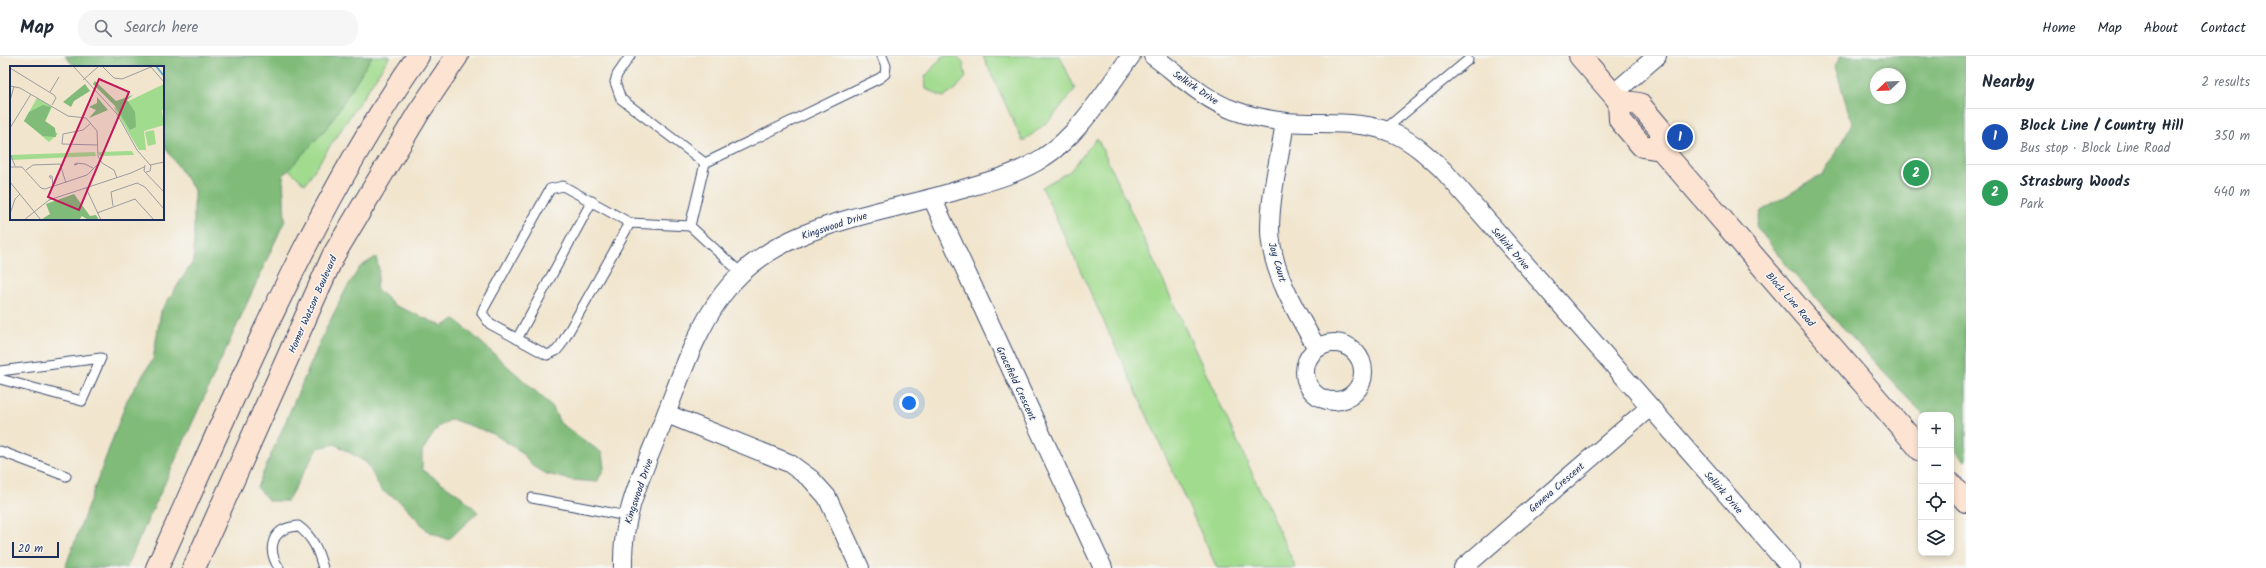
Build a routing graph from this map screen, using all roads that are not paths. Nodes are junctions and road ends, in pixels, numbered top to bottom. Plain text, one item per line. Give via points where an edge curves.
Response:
1 (418, 56) edge
2 (457, 56) edge
3 (630, 56) edge
4 (882, 56) edge
5 (1131, 56) edge
6 (1153, 56) edge
7 (1580, 56) edge
8 (1657, 56) edge
9 (1468, 60) dead end
10 (1616, 98) junction
11 (1285, 122) junction
12 (1384, 130) junction
13 (705, 162) junction
14 (932, 198) junction
15 (592, 202) junction
16 (630, 223) junction
17 (690, 226) junction
18 (742, 274) junction
19 (517, 339) junction
20 (1317, 348) dead end
21 (0, 372) edge
22 (0, 379) edge
23 (1650, 407) junction
24 (667, 414) junction
25 (1919, 448) edge
26 (0, 451) edge
27 (66, 476) dead end
28 (1954, 487) edge
29 (532, 498) dead end
30 (1966, 501) edge
31 (627, 516) junction
32 (157, 568) edge
33 (194, 568) edge
34 (279, 568) edge
35 (323, 568) edge
36 (623, 568) edge
37 (860, 568) edge
38 (1103, 568) edge
39 (1463, 568) edge
40 (1791, 568) edge

1 - 32 main road via 385,103 302,250
2 - 33 main road, Homer Watson Boulevard via 419,112 333,256
3 - 13 lane via 615,82 621,99
4 - 13 lane via 886,66 885,74 880,78
5 - 14 street, Kingswood Drive via 1085,117 1059,146 1046,156 1032,165 1004,176
6 - 11 street, Selkirk Drive via 1202,93 1233,110
7 - 10 main road
8 - 10 street
9 - 12 lane
10 - 25 main road, Block Line Road via 1620,120 1642,146 1661,149
11 - 12 street, Selkirk Drive via 1340,124
11 - 20 street, Jay Court via 1271,207 1270,231 1274,255 1283,281 1298,316
12 - 23 street, Selkirk Drive via 1396,134 1423,151 1443,170
13 - 17 lane
14 - 18 street, Kingswood Drive via 820,228 766,255
14 - 38 street, Gracefield Crescent
15 - 16 lane
15 - 19 lane
15 - 19 lane via 563,186 557,186 546,193 535,213 482,313 490,324
16 - 17 lane
16 - 19 lane via 562,345 547,355
17 - 18 lane
18 - 24 street, Kingswood Drive via 723,293 697,336
21 - 22 lane via 101,358 82,401
23 - 39 street, Geneva Crescent
23 - 40 street, Selkirk Drive
24 - 31 street, Kingswood Drive
24 - 37 street via 789,463 811,479 827,497
26 - 27 lane
28 - 30 main road
29 - 31 lane
31 - 36 street, Kingswood Drive via 622,544
34 - 35 lane via 271,548 276,536 288,527 298,526 308,534 318,550

